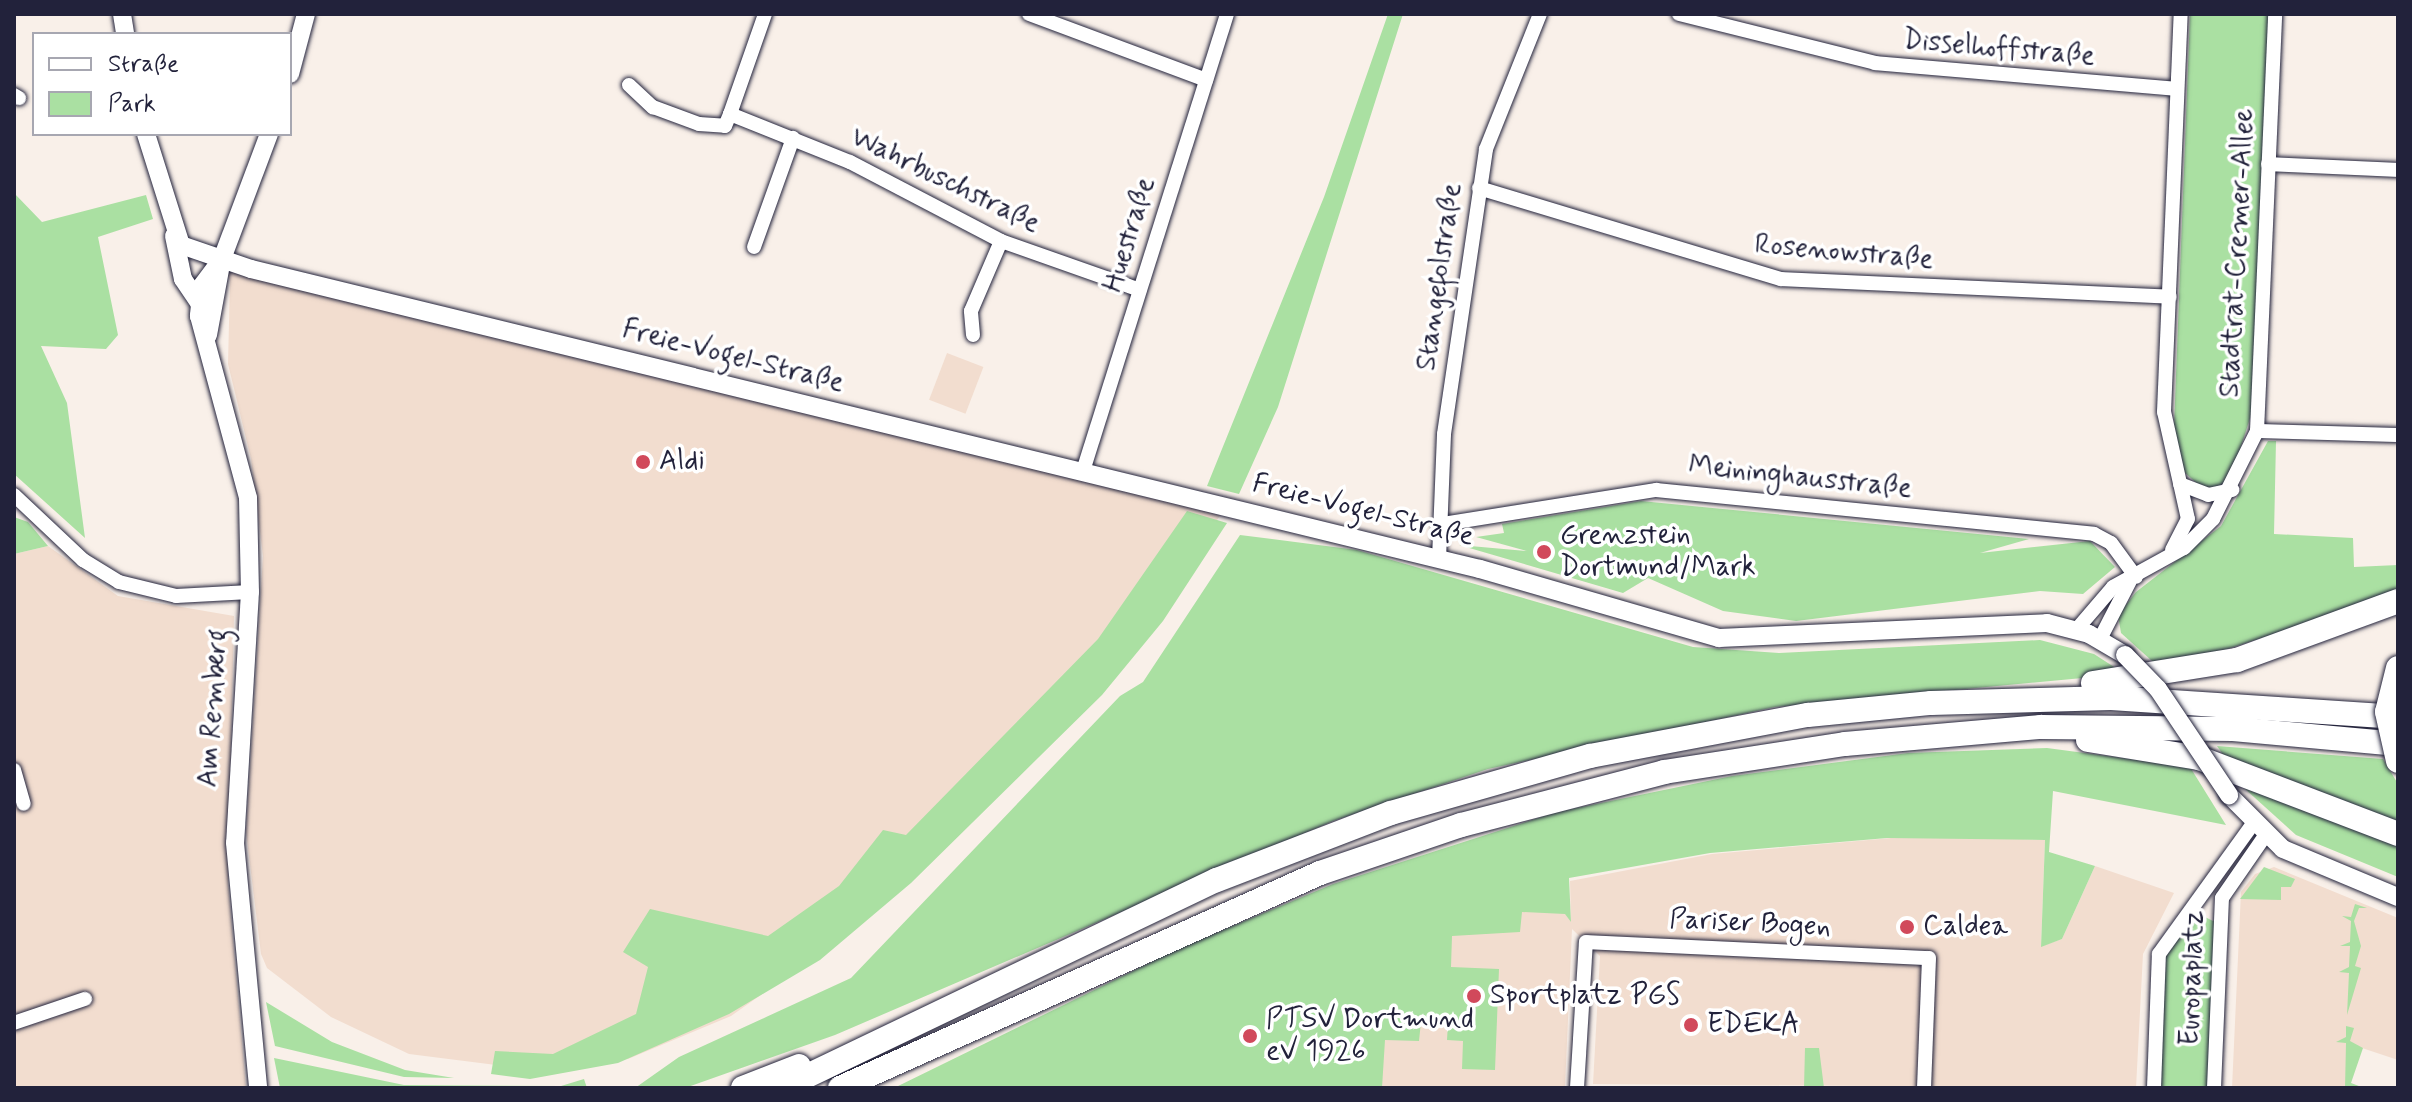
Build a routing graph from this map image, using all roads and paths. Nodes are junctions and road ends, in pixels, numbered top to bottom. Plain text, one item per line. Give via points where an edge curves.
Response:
1 (306, 14) edge
2 (765, 14) edge
3 (1029, 14) edge
4 (1227, 14) edge
5 (1540, 14) edge
6 (1679, 14) edge
7 (2181, 14) edge
8 (2275, 14) edge
9 (292, 66) edge
10 (1206, 80) junction
11 (629, 85) dead end
12 (2177, 89) junction
13 (730, 114) junction
14 (147, 136) edge
15 (268, 136) edge
16 (793, 138) junction
17 (2268, 164) junction
18 (2398, 170) edge
19 (1479, 188) junction
20 (174, 236) junction
21 (1001, 241) junction
22 (754, 247) dead end
23 (222, 259) junction
24 (1140, 290) junction
25 (2170, 297) junction
26 (199, 303) junction
27 (208, 335) junction
28 (973, 335) dead end
29 (2257, 431) junction
30 (2398, 435) edge
31 (1083, 471) junction
32 (2180, 484) junction
33 (2232, 490) junction
34 (14, 495) edge
35 (1443, 524) junction
36 (2167, 556) junction
37 (1439, 559) junction
38 (2133, 579) junction
39 (250, 592) junction
40 (2398, 601) edge
41 (2077, 629) junction
42 (2100, 639) junction
43 (2398, 668) edge
44 (1931, 703) junction
45 (2398, 717) edge
46 (1950, 734) junction
47 (2398, 744) edge
48 (2398, 761) edge
49 (14, 770) edge
50 (24, 804) dead end
51 (2259, 831) junction
52 (2398, 834) edge
53 (2398, 897) edge
54 (85, 999) dead end
55 (14, 1023) edge
56 (957, 1038) junction
57 (881, 1039) junction
58 (258, 1088) edge
59 (743, 1088) edge
60 (782, 1088) edge
61 (840, 1088) edge
62 (869, 1088) edge
63 (1577, 1088) edge
64 (1924, 1088) edge
65 (2154, 1088) edge
66 (2214, 1088) edge

1 - 9 street
2 - 13 street
3 - 10 street
4 - 10 street, Huestraße
5 - 19 street, Stangefolstraße via 1496,110
6 - 12 street, Disselhoffstraße via 1875,63
7 - 12 street, Stadtrat-Cremer-Allee
8 - 17 street, Stadtrat-Cremer-Allee
10 - 24 street, Huestraße
11 - 13 street via 653,107 699,124 725,126
12 - 25 street, Stadtrat-Cremer-Allee
13 - 16 street, Wahrbuschstraße
14 - 20 street
15 - 23 street
16 - 21 street, Wahrbuschstraße
16 - 22 street
17 - 18 street
17 - 29 street, Stadtrat-Cremer-Allee
19 - 25 street, Rosenowstraße via 1781,279
19 - 35 street, Stangefolstraße via 1444,434
20 - 23 street
20 - 26 street, Am Remberg via 183,279
21 - 24 street, Wahrbuschstraße
21 - 28 street via 971,311
23 - 26 street via 209,271
23 - 27 street, Am Remberg
23 - 31 street, Freie-Vogel-Straße
24 - 31 street, Huestraße
25 - 32 street, Stadtrat-Cremer-Allee via 2164,412
26 - 27 street, Am Remberg
27 - 39 street, Am Remberg via 244,465
29 - 30 street
29 - 33 street, Stadtrat-Cremer-Allee
31 - 37 street, Freie-Vogel-Straße
32 - 33 street via 2208,495
32 - 36 street, Stadtrat-Cremer-Allee via 2188,519
33 - 36 street, Stadtrat-Cremer-Allee via 2194,539
34 - 39 street via 95,570 143,591 194,597
35 - 37 street, Stangefolstraße
35 - 38 street, Meininghausstraße via 1656,490 2094,534 2111,543
36 - 38 street, Stadtrat-Cremer-Allee
37 - 41 street, Freie-Vogel-Straße via 1719,638 2031,623
38 - 41 street, Stadtrat-Cremer-Allee via 2113,587
38 - 42 street, Stadtrat-Cremer-Allee
39 - 58 street, Am Remberg via 235,819
40 - 44 highway via 2200,670 1970,689
41 - 42 street, Freie-Vogel-Straße
42 - 51 street, Freie-Vogel-Straße, bridge via 2125,655 2167,701
43 - 48 highway, bridge via 2387,712
44 - 45 highway via 2111,698
44 - 57 highway via 1662,740 1391,813 1217,880
46 - 47 highway via 2132,725
46 - 52 highway via 2155,747
46 - 56 highway via 1664,772 1461,825 1240,906
49 - 50 street
51 - 53 street, Freie-Vogel-Straße
51 - 65 street, Europaplatz via 2159,954
51 - 66 street, Europaplatz via 2222,898
54 - 55 street
56 - 61 highway
56 - 62 highway
57 - 59 highway
57 - 60 highway
63 - 64 street, Pariser Bogen via 1586,942 1929,958

